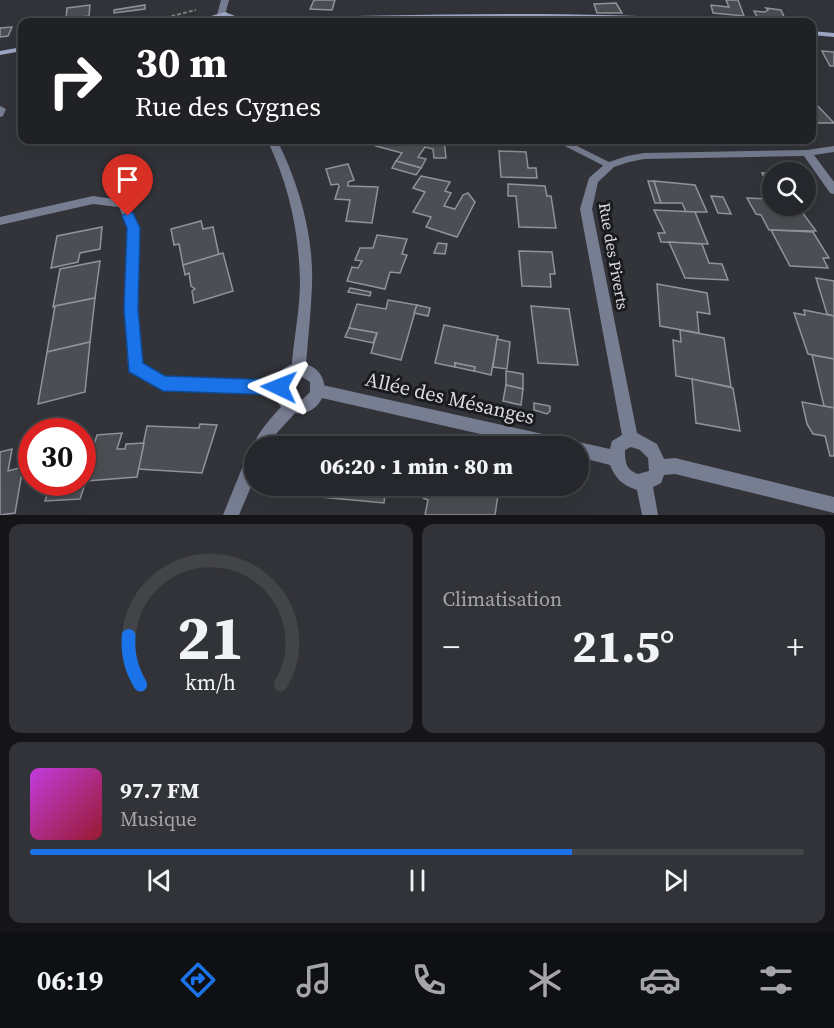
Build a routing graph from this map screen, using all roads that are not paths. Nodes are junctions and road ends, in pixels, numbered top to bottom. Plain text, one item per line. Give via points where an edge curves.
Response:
1 (222, 7) edge
2 (212, 18) edge
3 (235, 18) edge
4 (437, 18) edge
5 (586, 18) edge
6 (816, 33) edge
7 (834, 35) edge
8 (18, 50) edge
9 (0, 53) edge
10 (274, 144) edge
11 (566, 144) edge
12 (834, 149) edge
13 (807, 153) junction
14 (610, 165) junction
15 (834, 190) edge
16 (0, 221) edge
17 (298, 370) junction
18 (279, 387) junction
19 (318, 391) junction
20 (292, 406) junction
21 (267, 436) edge
22 (522, 436) edge
23 (630, 440) junction
24 (589, 452) edge
25 (615, 458) junction
26 (659, 467) junction
27 (644, 483) junction
28 (244, 484) edge
29 (834, 505) edge
30 (231, 515) edge
31 (650, 515) edge

1 - 2 main road
1 - 3 main road
4 - 5 main road
6 - 7 main road
8 - 9 main road
10 - 17 street via 297,207 303,245 306,284
11 - 14 street
12 - 13 street
13 - 14 street via 644,156
13 - 15 street
14 - 23 street, Rue des Piverts via 593,181 586,209
16 - 18 street via 93,200 123,204 134,228 131,309 135,367 163,383
17 - 18 street via 286,376
17 - 19 street via 315,374
18 - 20 street via 282,399
19 - 20 street via 305,404
19 - 22 street, Allée des Mésanges
20 - 21 street
23 - 25 street via 618,446
23 - 26 street via 647,445
24 - 25 street
25 - 27 street via 625,476
26 - 27 street via 656,477
26 - 29 street via 675,466
27 - 31 street
28 - 30 street

